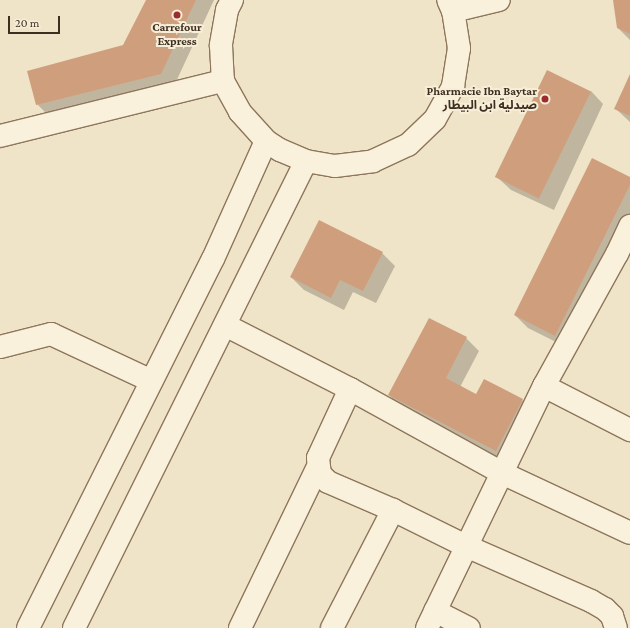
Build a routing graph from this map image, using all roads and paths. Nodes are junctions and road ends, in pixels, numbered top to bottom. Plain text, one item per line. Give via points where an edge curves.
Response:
1 (232, 0) edge
2 (499, 0) edge
3 (451, 6) edge
4 (223, 81) junction
5 (0, 136) edge
6 (266, 141) junction
7 (306, 161) junction
8 (630, 226) edge
9 (624, 257) edge
10 (225, 325) junction
11 (0, 347) edge
12 (152, 381) junction
13 (544, 386) junction
14 (350, 389) junction
15 (630, 430) edge
16 (318, 467) junction
17 (502, 473) junction
18 (393, 510) junction
19 (630, 533) edge
20 (466, 546) junction
21 (431, 619) edge
22 (28, 628) edge
23 (74, 628) edge
24 (240, 628) edge
25 (332, 628) edge
26 (469, 628) edge
27 (616, 628) edge

1 - 4 street via 227,10 221,45
2 - 3 street
3 - 7 street via 459,48 453,86 435,119 408,145 373,161 335,166
4 - 5 street
4 - 6 street via 240,112
6 - 7 street
6 - 12 street via 213,259
7 - 10 street
8 - 9 street
9 - 13 street
10 - 14 street
10 - 23 street
11 - 12 street via 51,334
12 - 22 street
13 - 15 street
13 - 17 street
14 - 16 street via 318,458
14 - 17 street
16 - 18 street via 320,474 328,482
16 - 24 street
17 - 19 street
17 - 20 street
18 - 20 street
18 - 25 street
20 - 21 street
20 - 27 street via 591,601 612,616
21 - 26 street

